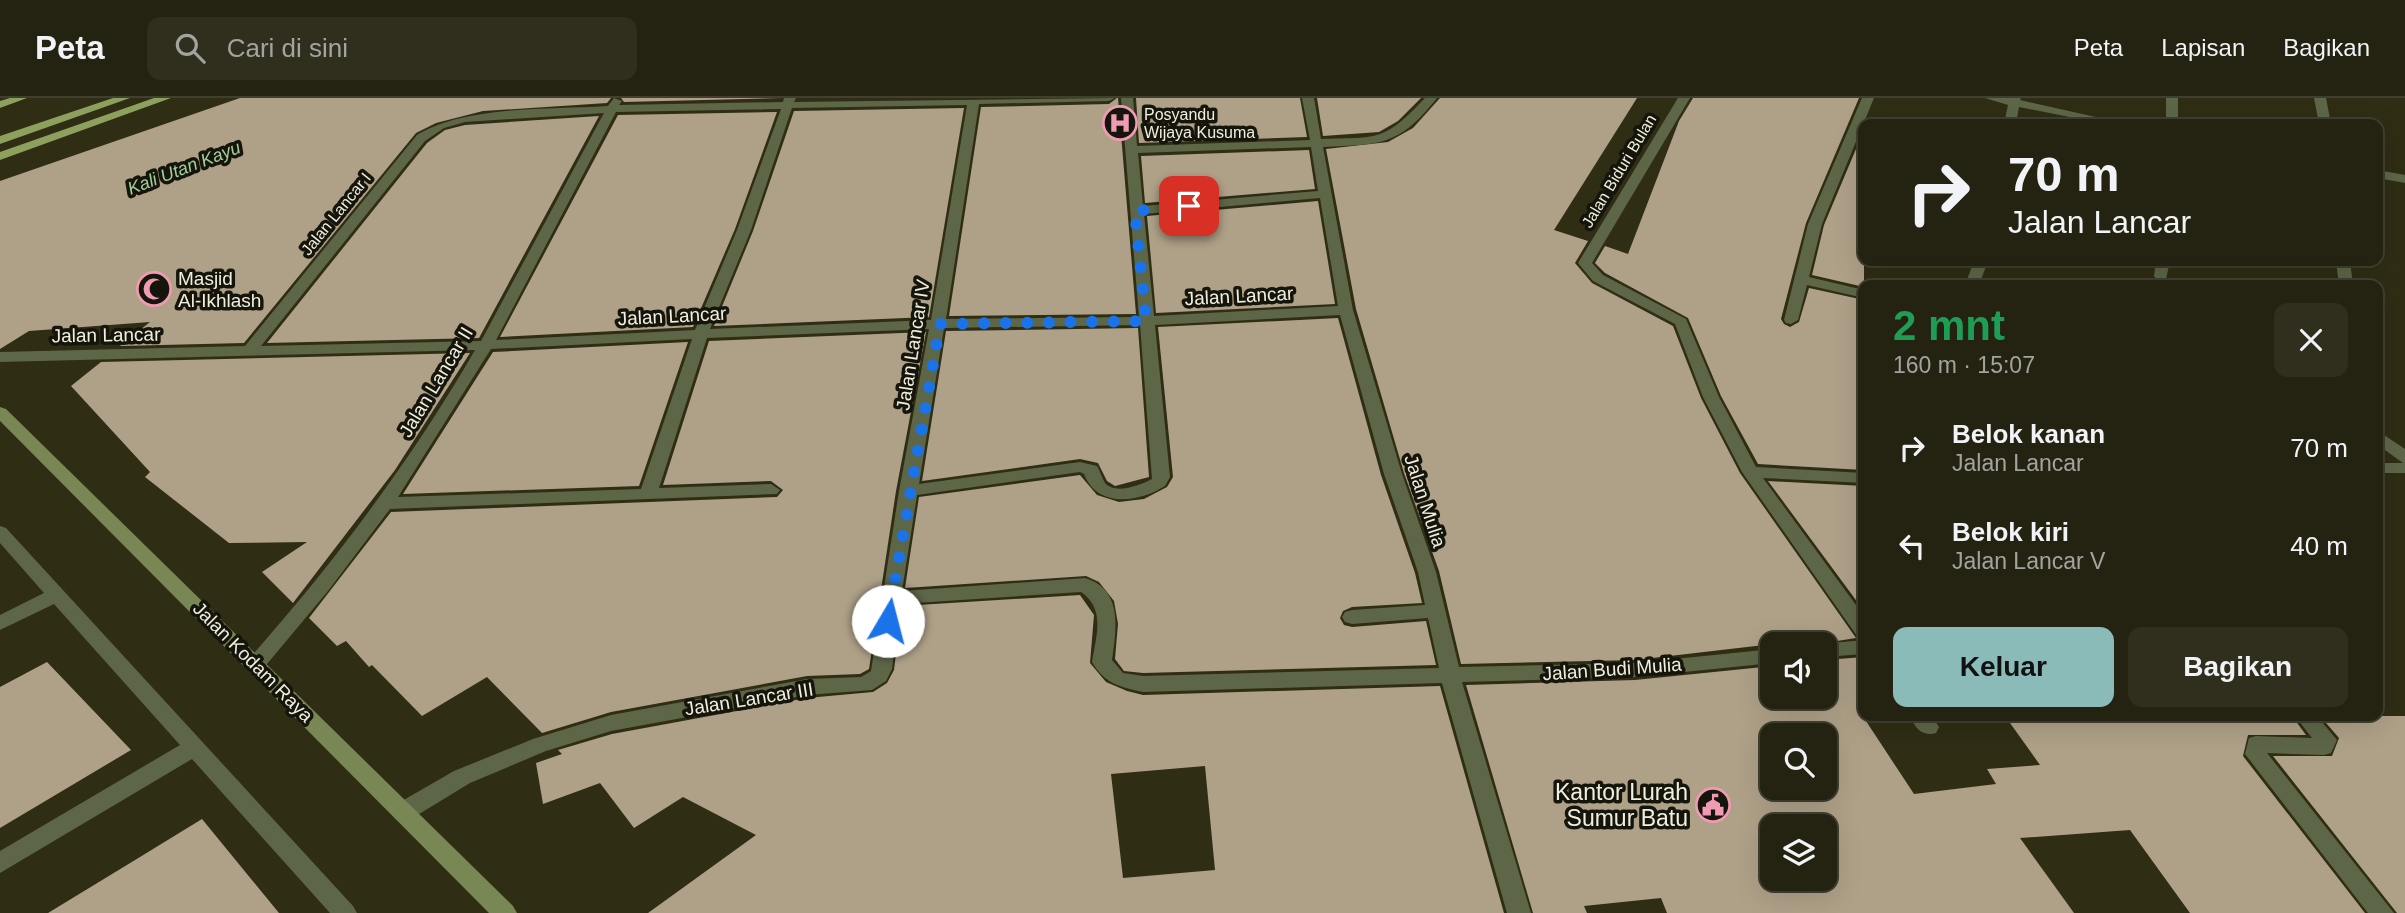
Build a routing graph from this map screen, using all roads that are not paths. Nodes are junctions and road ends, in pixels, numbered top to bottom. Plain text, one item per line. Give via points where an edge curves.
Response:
1 (21, 98) edge
2 (124, 98) edge
3 (165, 98) edge
4 (1109, 98) edge
5 (1127, 98) edge
6 (1308, 98) edge
7 (1431, 98) edge
8 (1684, 98) edge
9 (1867, 98) edge
10 (1991, 98) edge
11 (2172, 98) edge
12 (2320, 98) edge
13 (973, 99) edge
14 (2015, 100) edge
15 (788, 102) edge
16 (614, 103) edge
17 (0, 105) edge
18 (1858, 119) edge
19 (2011, 119) edge
20 (2099, 119) edge
21 (2172, 119) edge
22 (2324, 119) edge
23 (1858, 120) edge
24 (0, 140) edge
25 (1314, 145) junction
26 (1133, 150) junction
27 (0, 156) edge
28 (2383, 175) edge
29 (2405, 178) edge
30 (1323, 194) junction
31 (1135, 211) junction
32 (2162, 266) edge
33 (2161, 276) dead end
34 (1801, 279) junction
35 (1858, 293) edge
36 (1346, 310) junction
37 (1791, 320) dead end
38 (1146, 321) junction
39 (940, 324) junction
40 (701, 334) junction
41 (484, 345) junction
42 (249, 351) junction
43 (0, 357) edge
44 (0, 412) edge
45 (2383, 440) edge
46 (2405, 458) edge
47 (2383, 468) edge
48 (2405, 468) edge
49 (1750, 472) junction
50 (1858, 478) edge
51 (771, 490) dead end
52 (908, 491) junction
53 (648, 494) junction
54 (386, 503) junction
55 (0, 532) edge
56 (56, 595) junction
57 (891, 598) junction
58 (1434, 611) junction
59 (1352, 617) dead end
60 (0, 623) edge
61 (1858, 623) edge
62 (1858, 647) edge
63 (1837, 649) edge
64 (1760, 657) edge
65 (255, 665) junction
66 (1451, 678) junction
67 (2309, 721) edge
68 (195, 747) junction
69 (402, 812) junction
70 (0, 863) edge
71 (345, 913) edge
72 (505, 913) edge
73 (1519, 913) edge
74 (2382, 913) edge

1 - 17 main road
2 - 24 main road
3 - 27 main road
4 - 13 street, Jalan Lancar I
5 - 26 street
6 - 25 street, Jalan Mulia
7 - 25 street via 1401,130 1378,141
8 - 49 street, Jalan Biduri Bulan via 1585,263 1598,278 1681,322 1711,397
9 - 18 street
10 - 14 street
11 - 21 street
12 - 22 street
13 - 15 street, Jalan Lancar I
13 - 39 street, Jalan Lancar IV
14 - 19 street
14 - 20 street
15 - 16 street, Jalan Lancar I
15 - 40 street via 744,230
16 - 41 street, Jalan Lancar II
16 - 42 street, Jalan Lancar I via 464,119 421,138
23 - 34 street via 1815,223
25 - 26 street
25 - 30 street, Jalan Mulia
26 - 31 street
28 - 29 street
30 - 31 street
30 - 36 street, Jalan Mulia
31 - 38 street
32 - 33 street
34 - 35 street
34 - 37 street
36 - 38 street, Jalan Lancar
36 - 58 street, Jalan Mulia via 1393,474 1427,572
38 - 39 street, Jalan Lancar
38 - 52 street via 1161,477 1154,486 1108,491 1099,487 1091,470 1080,467
39 - 40 street, Jalan Lancar
39 - 52 street, Jalan Lancar IV
40 - 41 street, Jalan Lancar
40 - 53 street
41 - 42 street, Jalan Lancar
41 - 54 street, Jalan Lancar II
42 - 43 street, Jalan Lancar
44 - 65 street, Jalan Kodam Raya
45 - 46 street
47 - 48 street
49 - 50 street
49 - 61 street
51 - 53 street
52 - 57 street, Jalan Lancar IV
53 - 54 street
54 - 65 street, Jalan Lancar II
55 - 56 street
56 - 60 street
56 - 68 street
57 - 66 street, Jalan Budi Mulia via 1085,585 1100,594 1108,612 1102,662 1117,679 1143,684
57 - 69 street, Jalan Lancar III via 882,669 865,685 807,687 611,723 462,777
58 - 59 street
58 - 66 street, Jalan Mulia
62 - 63 street
64 - 66 street, Jalan Budi Mulia via 1635,670
65 - 69 street, Jalan Kodam Raya
66 - 73 street, Jalan Mulia
67 - 74 street via 2326,740 2324,747 2256,744 2256,754
68 - 70 street
68 - 71 street
69 - 72 street, Jalan Kodam Raya

